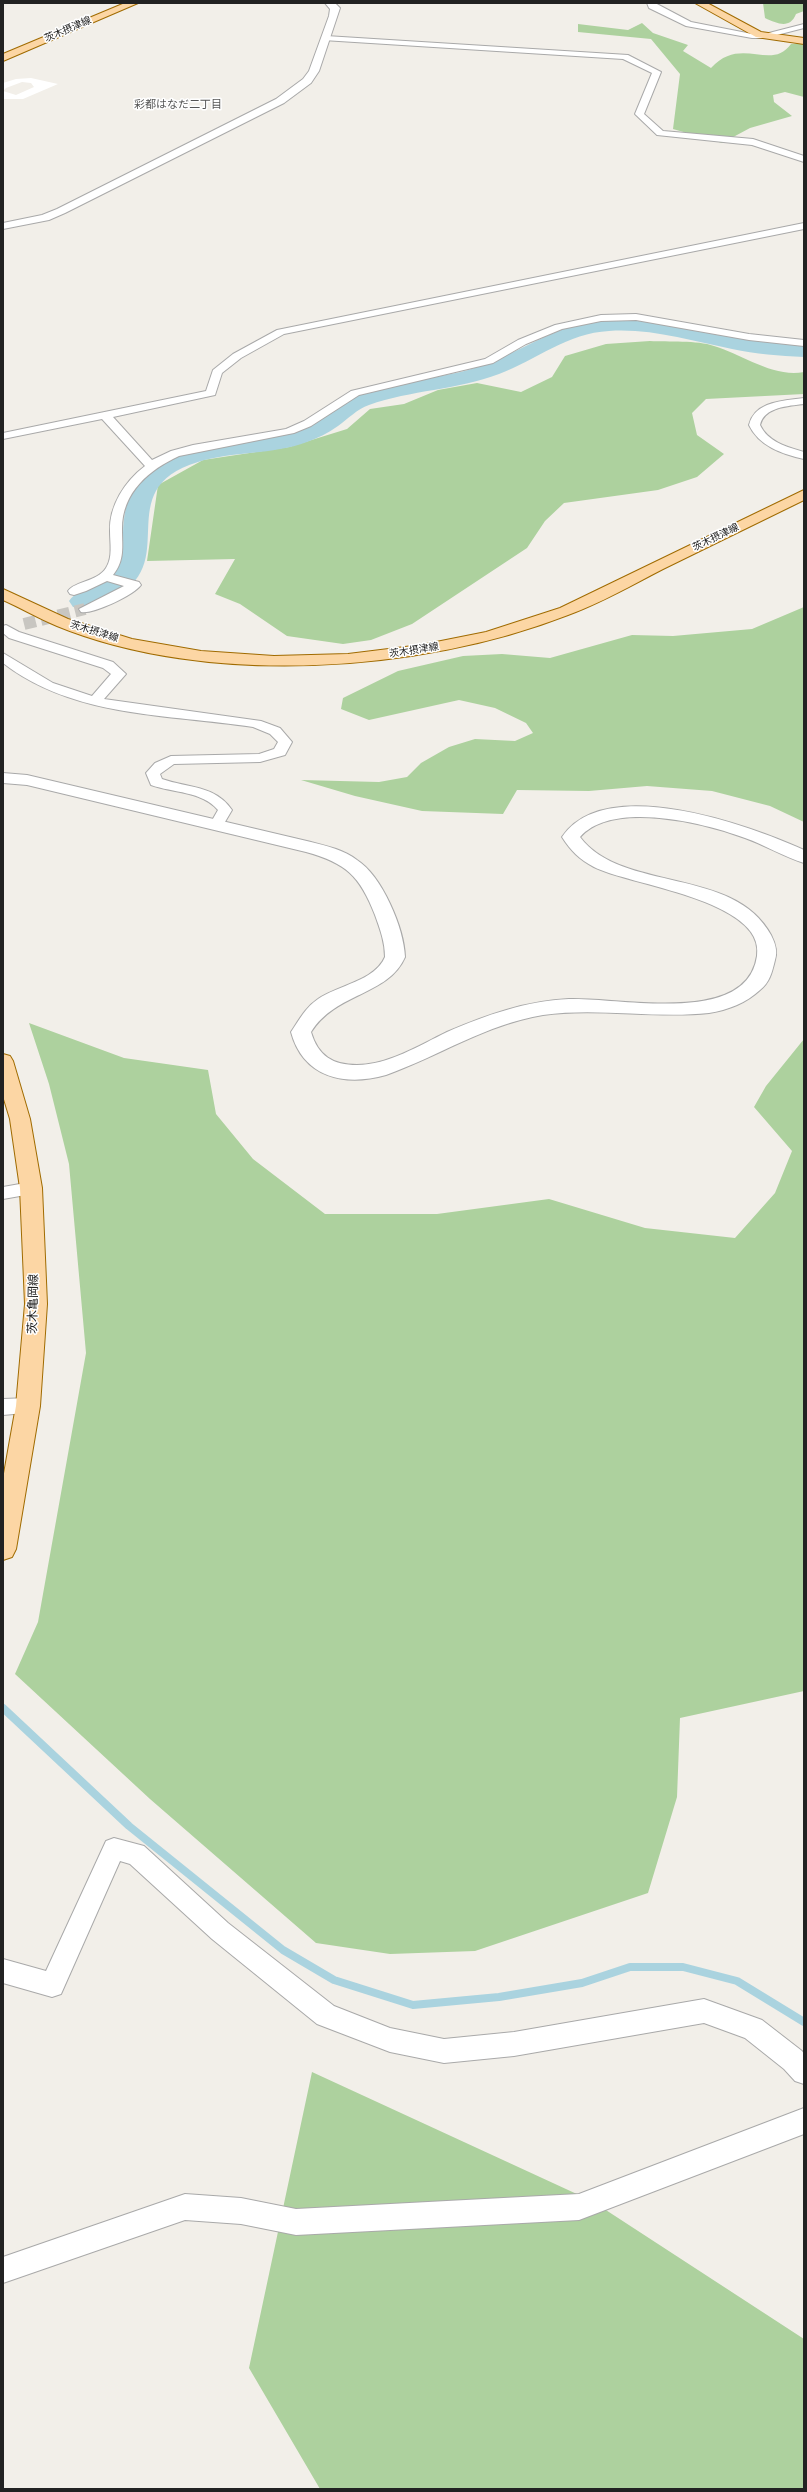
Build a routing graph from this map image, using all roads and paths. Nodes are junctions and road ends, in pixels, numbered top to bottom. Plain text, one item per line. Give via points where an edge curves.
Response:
1 (116, 3) edge
2 (133, 3) edge
3 (330, 3) edge
4 (651, 3) edge
5 (700, 3) edge
6 (804, 26) edge
7 (765, 36) junction
8 (326, 38) junction
9 (804, 41) edge
10 (3, 52) edge
11 (3, 58) edge
12 (804, 158) edge
13 (3, 226) edge
14 (804, 226) edge
15 (804, 343) edge
16 (804, 401) edge
17 (104, 415) junction
18 (3, 436) edge
19 (804, 456) edge
20 (151, 466) junction
21 (804, 494) edge
22 (107, 577) junction
23 (74, 591) dead end
24 (3, 594) edge
25 (84, 609) tunnel mouth
26 (24, 624) tunnel mouth
27 (5, 630) edge
28 (3, 657) edge
29 (94, 701) junction
30 (3, 778) edge
31 (217, 824) junction
32 (804, 857) edge
33 (3, 1061) edge
34 (31, 1188) junction
35 (3, 1193) edge
36 (28, 1406) junction
37 (3, 1407) edge
38 (3, 1549) edge
39 (3, 1971) edge
40 (804, 2072) edge
41 (804, 2121) edge
42 (3, 2270) edge

1 - 10 main road, 茨木摂津線
2 - 11 main road, 茨木摂津線
3 - 8 street via 335,8
4 - 7 street via 666,15 706,29
5 - 7 main road via 748,30
6 - 7 street
7 - 9 main road
8 - 12 street via 625,57 657,72 639,114 660,133 753,142
8 - 13 street via 310,76 280,101 61,211
14 - 17 street via 281,332 236,356 217,372 211,392
15 - 20 street via 749,337 636,317 621,316 583,321 538,335 489,361 355,393 294,430 198,447 179,452
16 - 19 street via 779,404 762,410 755,417 753,424 755,431 771,445
17 - 18 street
17 - 20 street
20 - 22 street via 128,488 116,524 115,564
21 - 24 main road, 茨木摂津線 via 588,601 550,617 484,638 385,655 275,660 169,651 100,636 24,607
22 - 23 street
22 - 25 street via 135,584 99,605
26 - 27 street
27 - 29 street via 108,665 119,674
28 - 29 street via 15,668 41,683
29 - 31 street via 248,723 275,731 285,742 280,752 260,758 171,760 153,773 156,782 169,788 211,795 219,800 225,810
30 - 31 street via 26,780
31 - 32 street via 343,859 356,867 371,885 394,943 395,958 389,968 376,978 327,1002 310,1016 301,1032 305,1049 319,1064 340,1071 374,1071 507,1016 545,1008 592,1005 686,1011 712,1007 735,999 754,986 764,971 767,955 764,938 754,923 735,907 708,895 593,860 575,847 571,837 575,829 586,820 598,816 629,813 698,818 745,831
33 - 34 main road, 茨木亀岡線 via 20,1119
34 - 35 street
34 - 36 main road, 茨木亀岡線 via 36,1304
36 - 37 street
36 - 38 main road, 茨木亀岡線
39 - 40 street via 52,1985 114,1849 136,1854 220,1932 326,2015 390,2040 444,2051 514,2044 704,2011 753,2029 793,2060
41 - 42 street via 579,2207 296,2222 241,2211 185,2207

